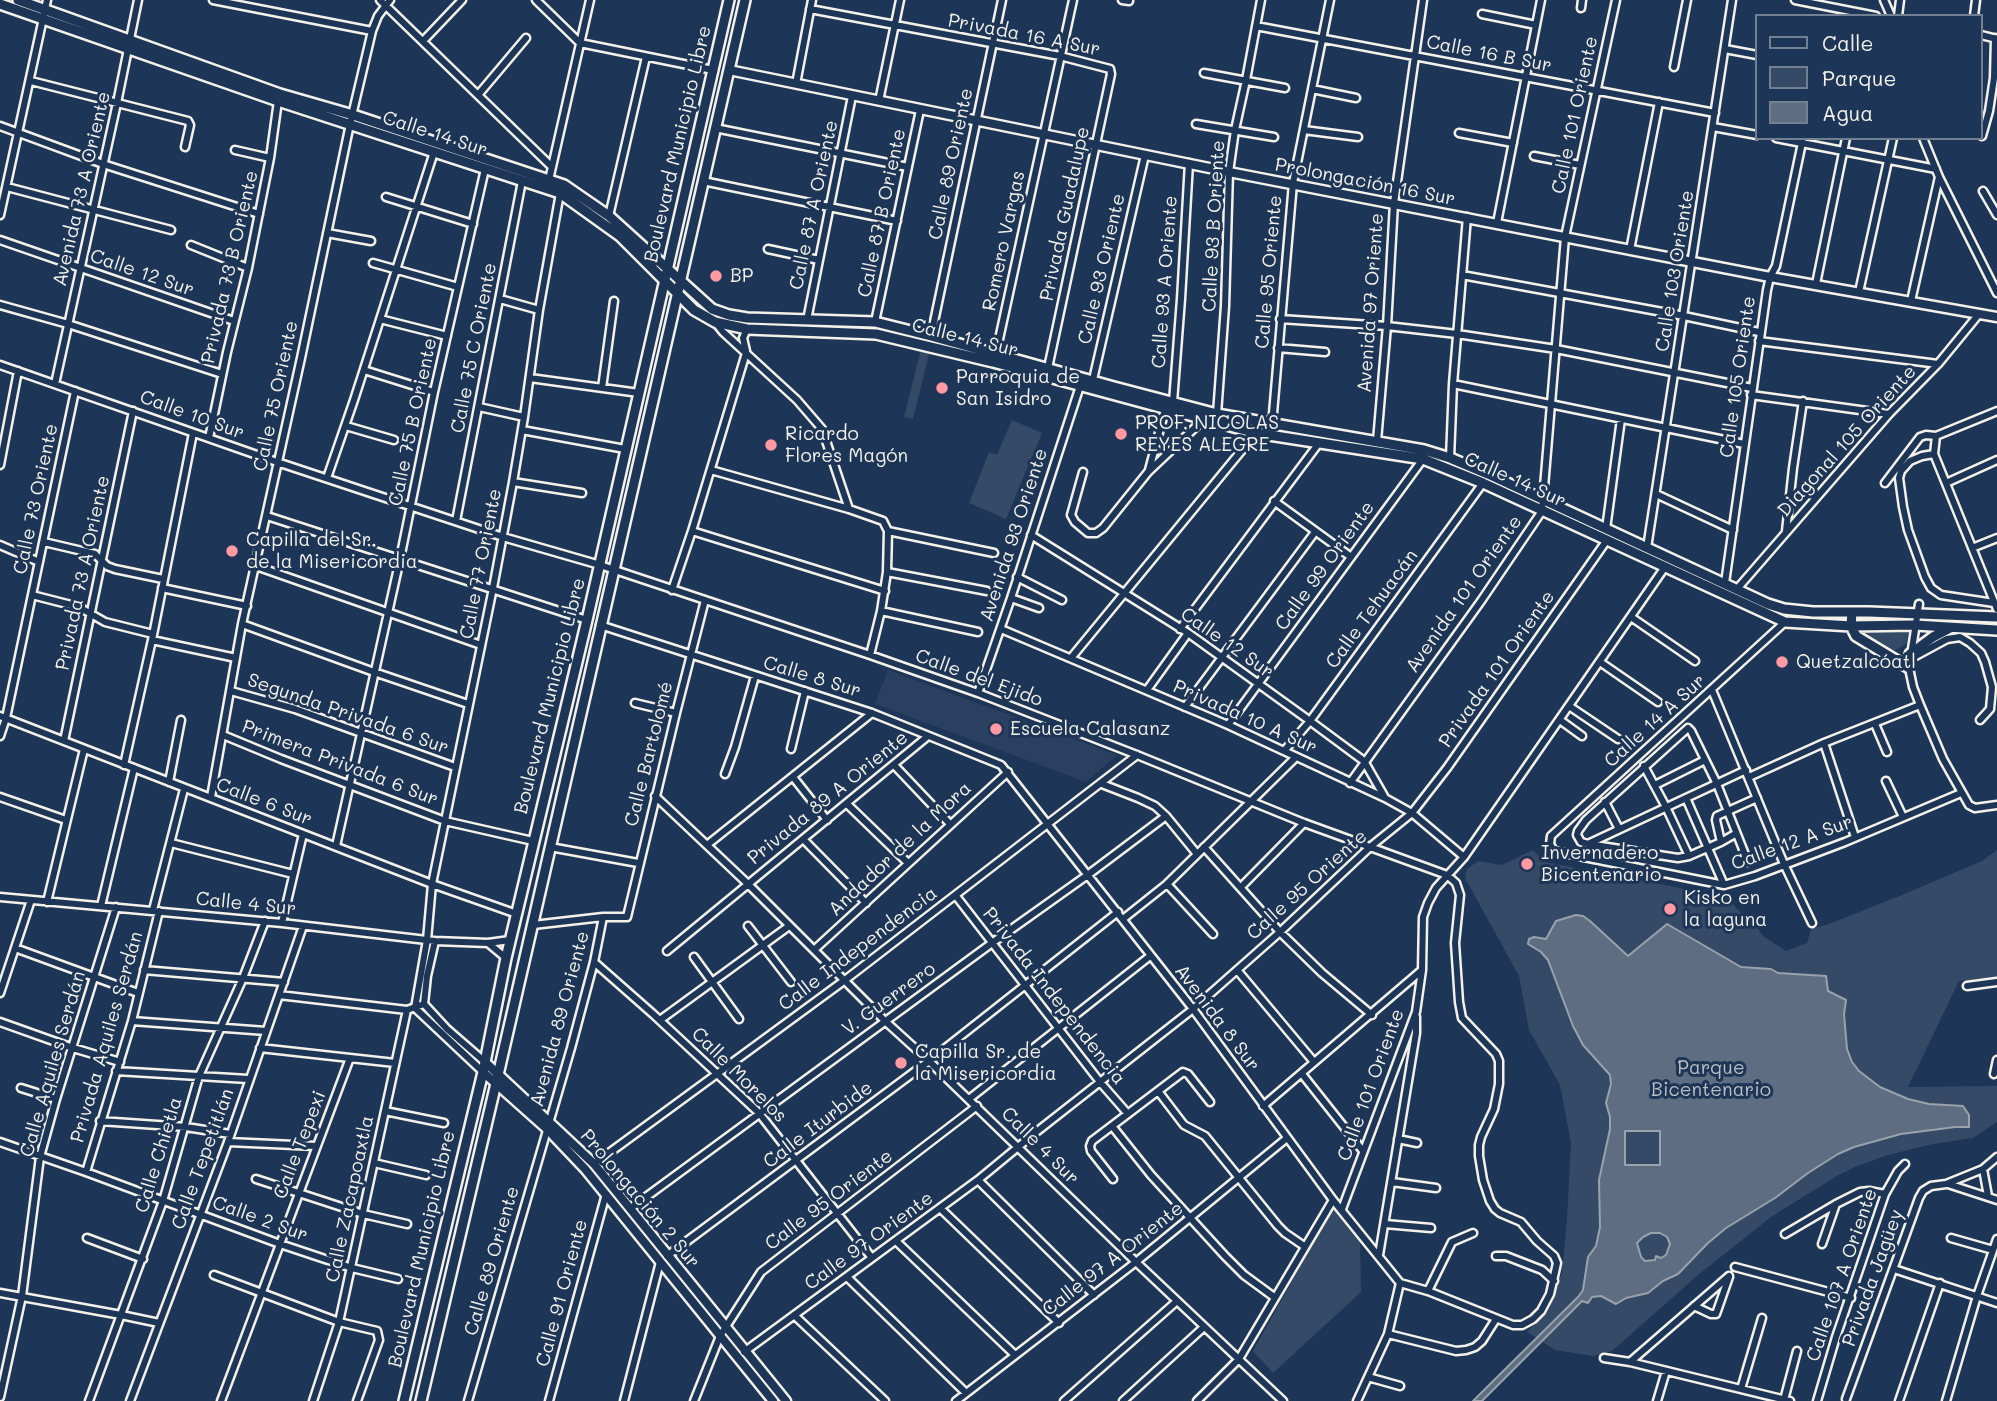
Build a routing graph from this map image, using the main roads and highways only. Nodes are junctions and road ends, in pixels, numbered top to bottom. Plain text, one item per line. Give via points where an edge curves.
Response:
1 (18, 0) edge
2 (729, 0) edge
3 (745, 0) edge
4 (0, 4) edge
5 (46, 10) edge
6 (129, 44) junction
7 (351, 120) junction
8 (668, 269) junction
9 (665, 279) junction
10 (680, 280) junction
11 (677, 291) junction
12 (694, 310) junction
13 (672, 316) junction
14 (1081, 382) junction
15 (1092, 385) junction
16 (1852, 612) junction
17 (1997, 617) edge
18 (1851, 626) junction
19 (1953, 627) junction
20 (1997, 630) edge
21 (404, 1401) edge
22 (421, 1401) edge

1 - 5 main road, Calle 14 Sur
2 - 8 main road, Boulevard Municipio Libre
3 - 10 main road, Boulevard Municipio Libre
4 - 5 main road, Calle 14 Sur
5 - 6 main road, Calle 14 Sur
6 - 7 main road, Calle 14 Sur
6 - 7 main road, Calle 14 Sur via 278,101
7 - 8 main road, Calle 14 Sur via 564,186 609,216
7 - 9 main road, Calle 14 Sur via 560,193 620,236
8 - 9 main road, Boulevard Municipio Libre
8 - 10 main road, Calle 14 Sur
9 - 11 main road, Calle 14 Sur
9 - 21 main road, Boulevard Municipio Libre
10 - 11 main road, Boulevard Municipio Libre
10 - 14 main road, Calle 14 Sur via 712,309 729,315 875,322 1048,368
11 - 12 main road, Calle 14 Sur
11 - 13 main road, Boulevard Municipio Libre
12 - 13 main road
12 - 14 main road, Calle 14 Sur via 715,322 747,329 876,334
13 - 22 main road, Boulevard Municipio Libre
14 - 15 main road, Calle 14 Sur
15 - 16 main road, Calle 14 Sur via 1272,425 1406,445 1450,458 1768,604 1813,612
15 - 18 main road, Calle 14 Sur via 1256,433 1423,459 1785,622
16 - 17 main road, Calle 14 Sur via 1918,609
16 - 18 main road
18 - 19 main road, Calle 14 Sur
18 - 19 main road via 1856,636 1910,660 1933,637
19 - 20 main road, Calle 14 Sur

